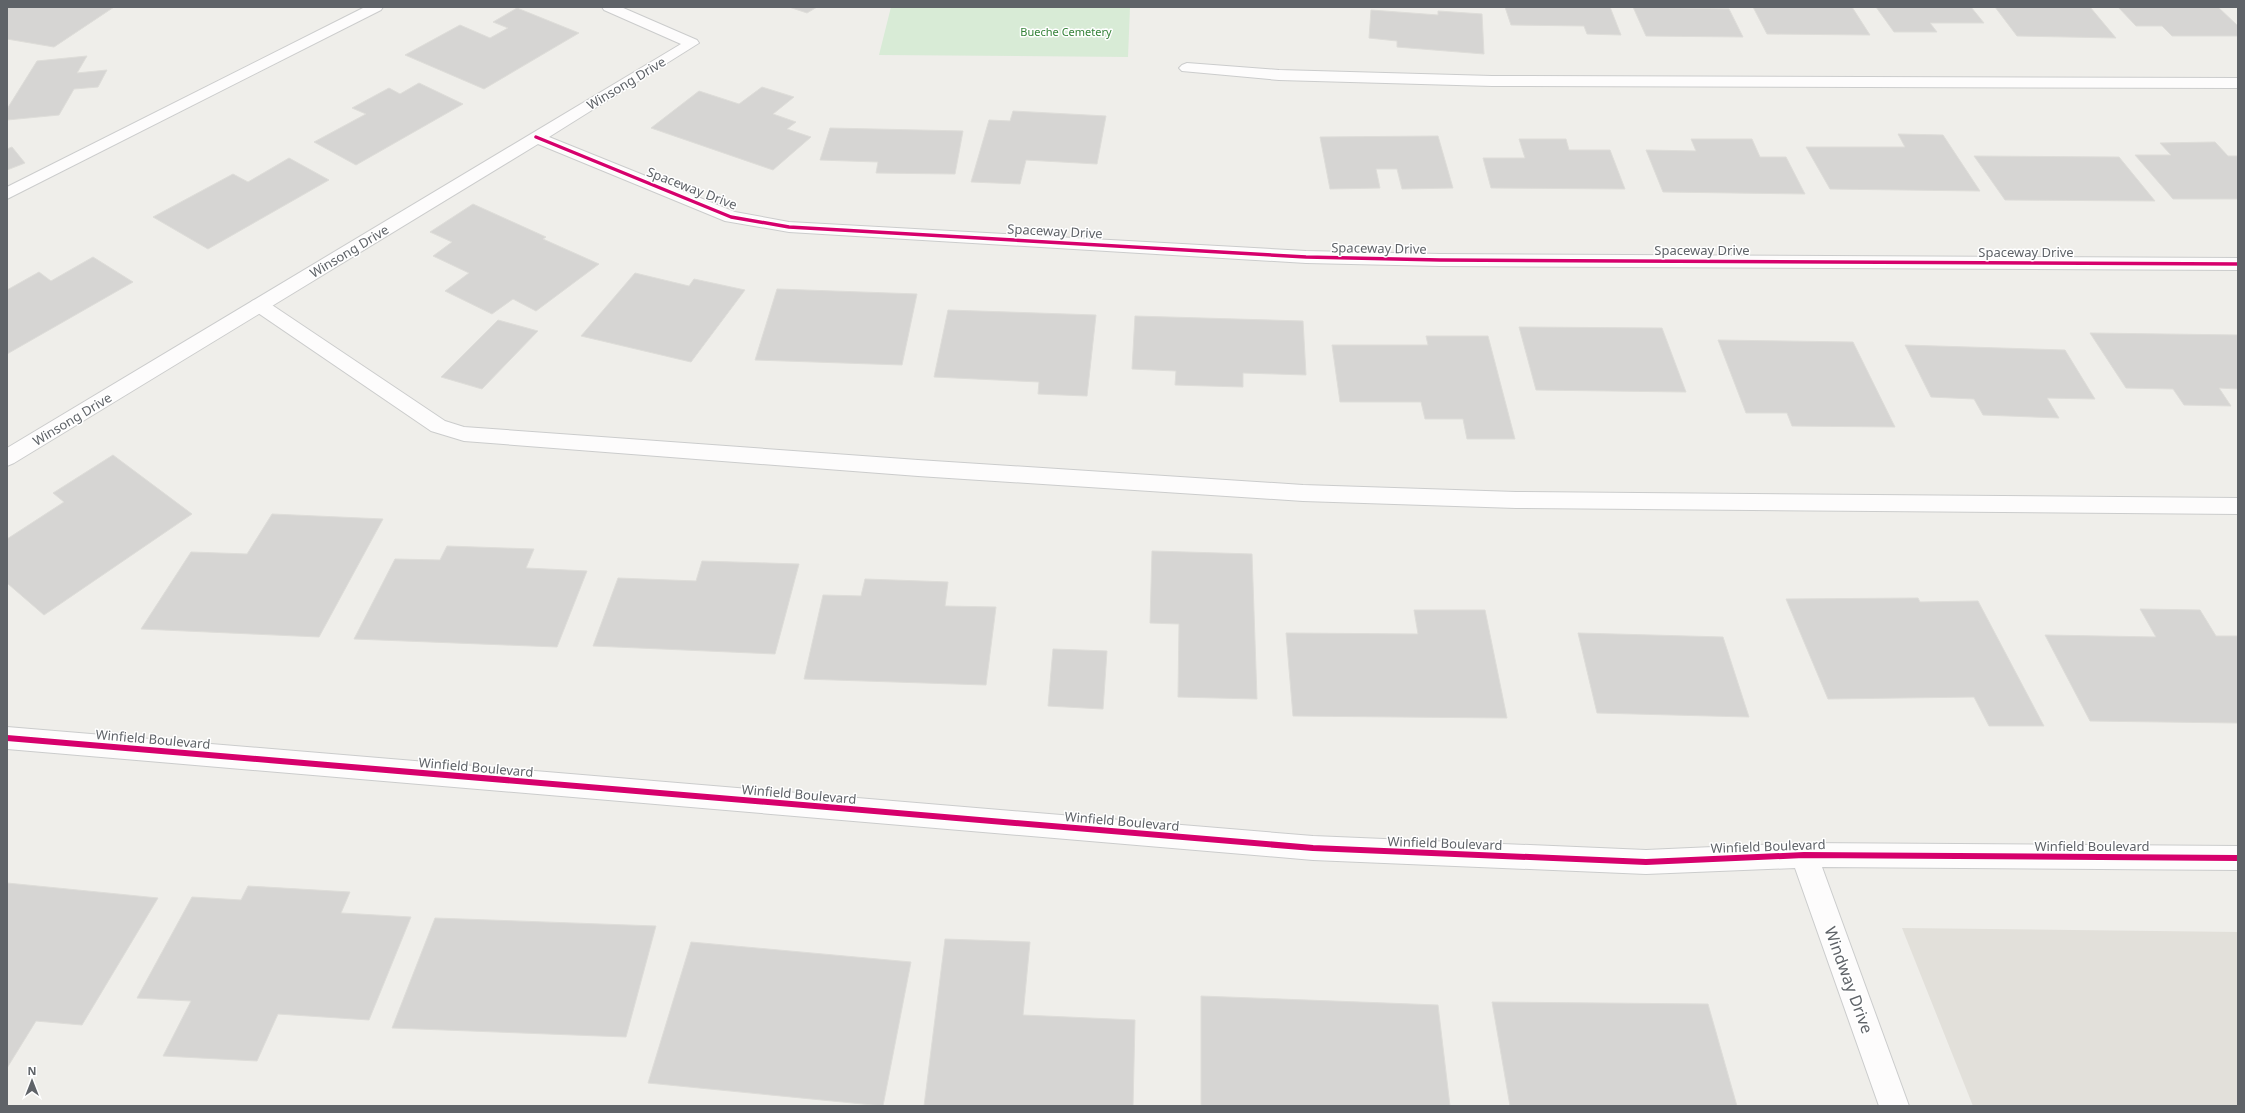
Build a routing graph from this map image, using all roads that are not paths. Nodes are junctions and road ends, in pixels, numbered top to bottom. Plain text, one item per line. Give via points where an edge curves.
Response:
1 (376, 7) edge
2 (609, 7) edge
3 (1187, 68) dead end
4 (2238, 83) edge
5 (536, 137) junction
6 (7, 194) edge
7 (2238, 264) edge
8 (259, 305) junction
9 (7, 458) edge
10 (2238, 506) edge
11 (7, 738) edge
12 (1804, 855) junction
13 (2238, 858) edge
14 (1894, 1106) edge

1 - 6 street
2 - 5 street, Winsong Drive via 692,43
3 - 4 street via 1279,75 1492,82
5 - 7 street, Spaceway Drive via 731,217 789,227 1306,257
5 - 8 street, Winsong Drive
8 - 9 street, Winsong Drive
8 - 10 street via 438,426 464,434 886,466 1303,493 1516,500
11 - 12 street, Winfield Boulevard via 1313,848 1646,862
12 - 13 street, Winfield Boulevard
12 - 14 street, Windway Drive

